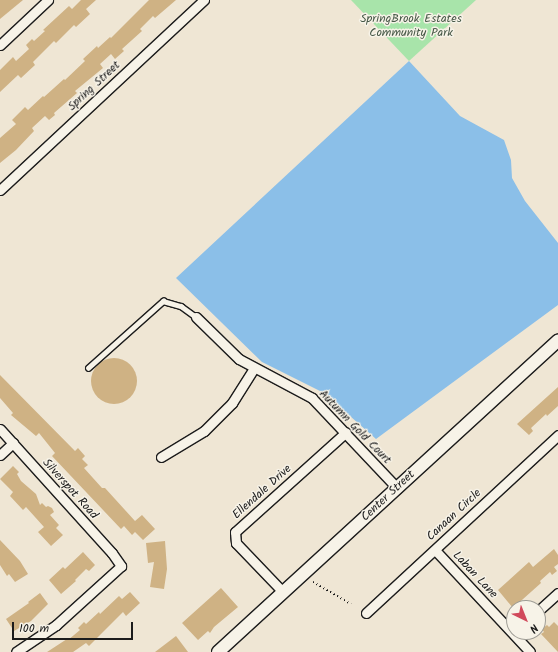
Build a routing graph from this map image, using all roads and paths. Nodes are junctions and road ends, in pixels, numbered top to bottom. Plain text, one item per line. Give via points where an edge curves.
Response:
1 (48, 0) edge
2 (204, 0) edge
3 (0, 45) edge
4 (0, 190) edge
5 (196, 317) joint
6 (558, 340) edge
7 (88, 368) dead end
8 (254, 368) junction
9 (0, 429) edge
10 (346, 432) junction
11 (558, 435) edge
12 (13, 443) junction
13 (0, 455) edge
14 (161, 457) dead end
15 (397, 488) junction
16 (435, 550) junction
17 (313, 582) dead end
18 (283, 592) junction
19 (558, 593) edge
20 (351, 604) dead end
21 (546, 604) edge
22 (366, 613) dead end
23 (506, 624) edge
24 (521, 640) edge
25 (16, 652) edge
26 (218, 652) edge
27 (530, 652) edge

1 - 3 street
2 - 4 street, Spring Street
5 - 7 lane via 181,306 163,301
5 - 8 street, Autumn Gold Court via 239,359
6 - 15 street, Center Street
8 - 10 street, Autumn Gold Court via 312,398
8 - 14 street via 232,403 204,431
9 - 12 street, Silverspot Road
10 - 15 street, Autumn Gold Court
10 - 18 street, Ellendale Drive via 235,532 236,543
11 - 16 street, Canaan Circle
12 - 13 street
12 - 25 street, Silverspot Road via 121,566 56,625
15 - 18 street, Center Street
16 - 22 street, Canaan Circle
16 - 23 street, Laban Lane
17 - 20 path
18 - 26 street, Center Street
19 - 21 street
24 - 27 street, Laban Lane

